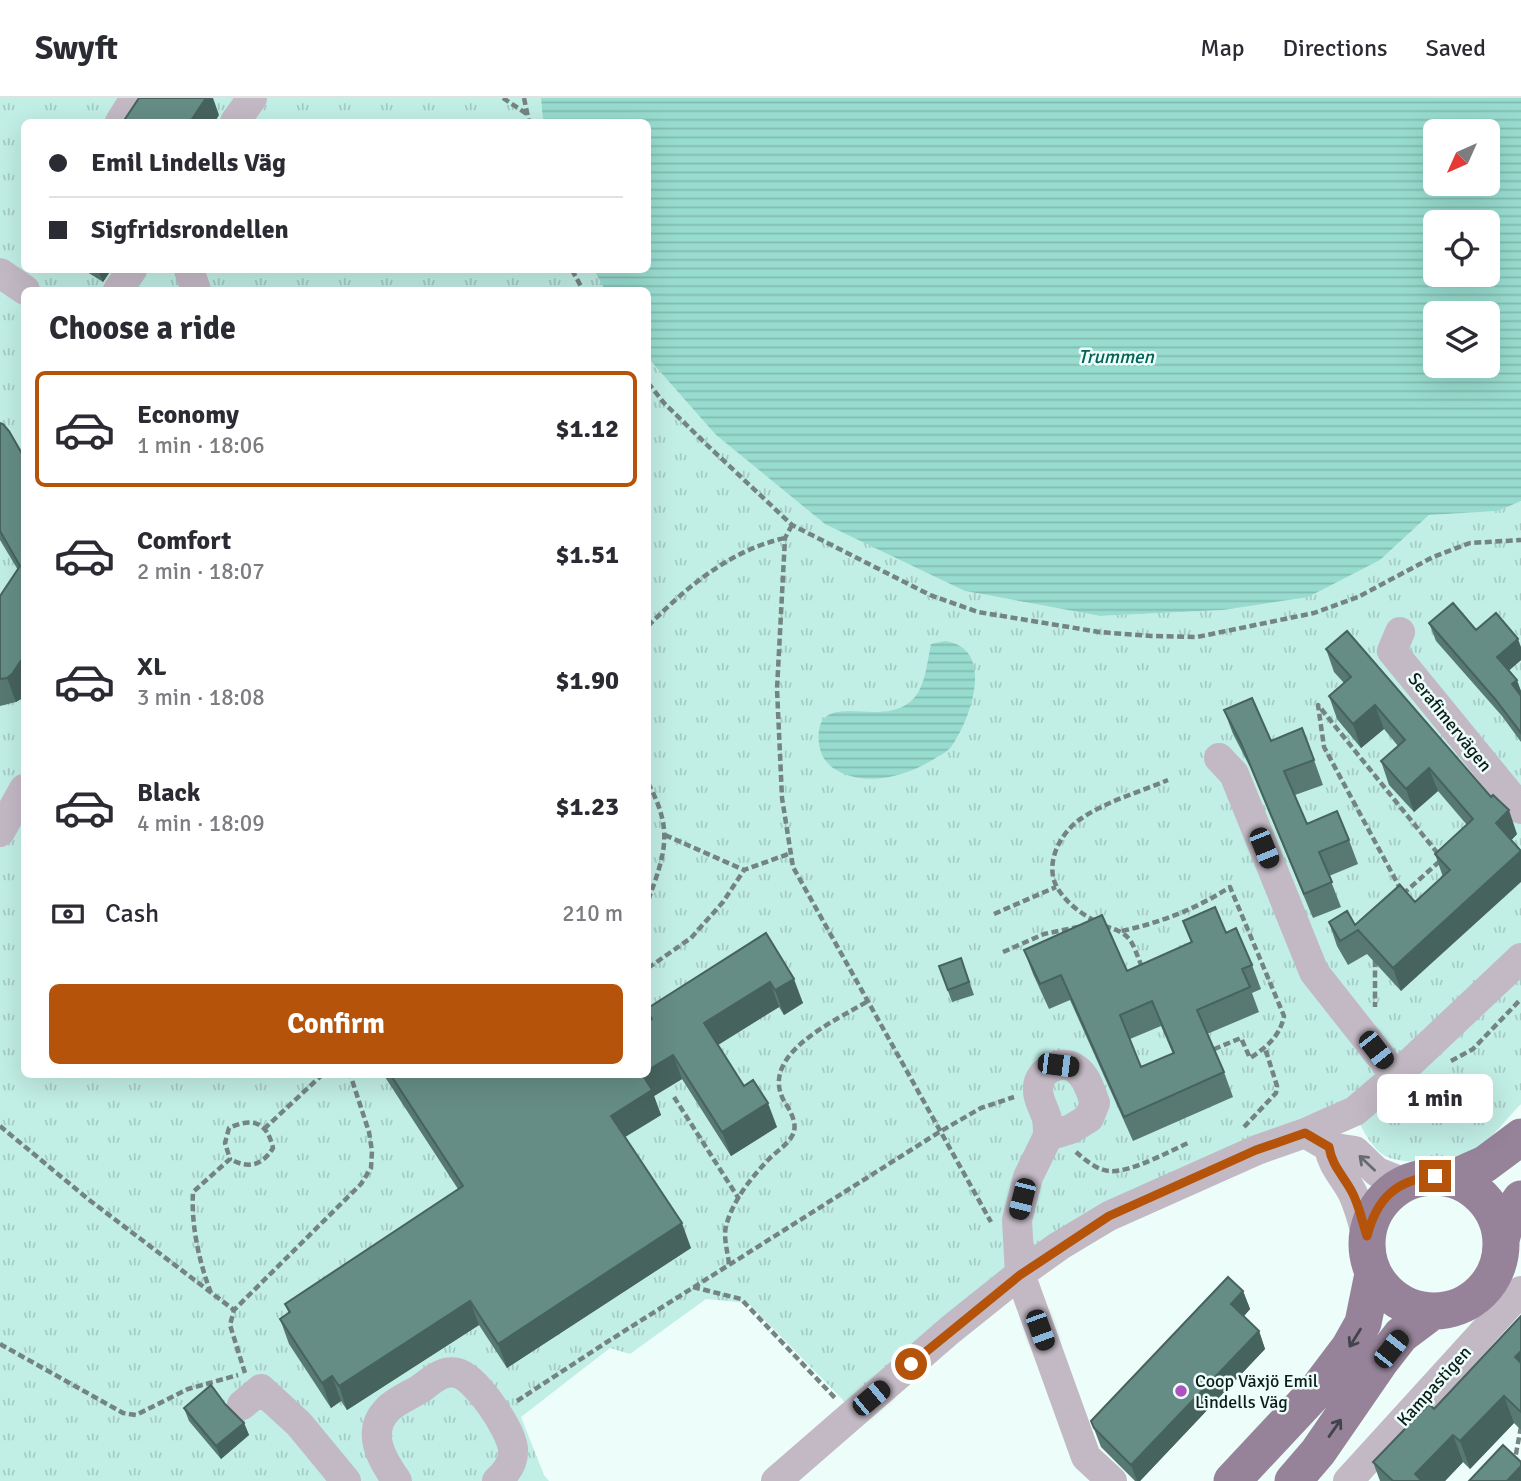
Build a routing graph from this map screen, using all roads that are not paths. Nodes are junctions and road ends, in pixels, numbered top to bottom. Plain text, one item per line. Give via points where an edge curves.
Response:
1 (135, 98) edge
2 (252, 98) edge
3 (122, 119) edge
4 (237, 119) edge
5 (1400, 632) dead end
6 (1219, 758) dead end
7 (21, 794) edge
8 (1521, 809) edge
9 (0, 832) edge
10 (1521, 958) edge
11 (1396, 1076) junction
12 (1055, 1134) junction
13 (1521, 1137) edge
14 (1317, 1140) junction
15 (1451, 1179) junction
16 (1405, 1183) junction
17 (1521, 1199) edge
18 (1367, 1236) junction
19 (1501, 1240) junction
20 (1373, 1274) junction
21 (1020, 1275) junction
22 (1521, 1291) edge
23 (1433, 1311) junction
24 (242, 1405) dead end
25 (346, 1481) edge
26 (397, 1481) edge
27 (497, 1481) edge
28 (776, 1481) edge
29 (1112, 1481) edge
30 (1232, 1481) edge
31 (1293, 1481) edge
32 (1348, 1481) edge

1 - 3 street
2 - 4 street
5 - 8 street, Serafimervägen via 1392,652
6 - 11 street via 1234,774 1314,972
7 - 9 street
10 - 11 street
11 - 14 street
12 - 12 street via 1038,1097 1038,1083 1043,1073 1058,1065 1074,1067 1086,1080 1095,1102 1089,1118
12 - 21 street via 1028,1177 1017,1220
13 - 15 main road via 1485,1164
16 -> 14 street via 1377,1172 1355,1151
14 - 18 street via 1353,1193
14 - 21 street via 1256,1150 1109,1216
15 - 16 main road via 1427,1177
15 - 19 main road via 1485,1201 1498,1223
16 - 18 main road via 1379,1205
17 - 19 main road via 1506,1221
18 - 20 main road
19 - 23 main road via 1496,1270 1482,1290 1464,1304
20 - 23 main road via 1398,1301
20 -> 30 main road via 1363,1323 1349,1348 1310,1399
21 - 28 street
21 - 29 street via 1086,1457
22 - 32 street, Kampastigen
31 -> 23 main road via 1401,1335
24 - 25 street via 261,1389 299,1424
26 - 27 street via 376,1448 378,1427 387,1409 446,1372 473,1381 505,1427 513,1448 511,1462

